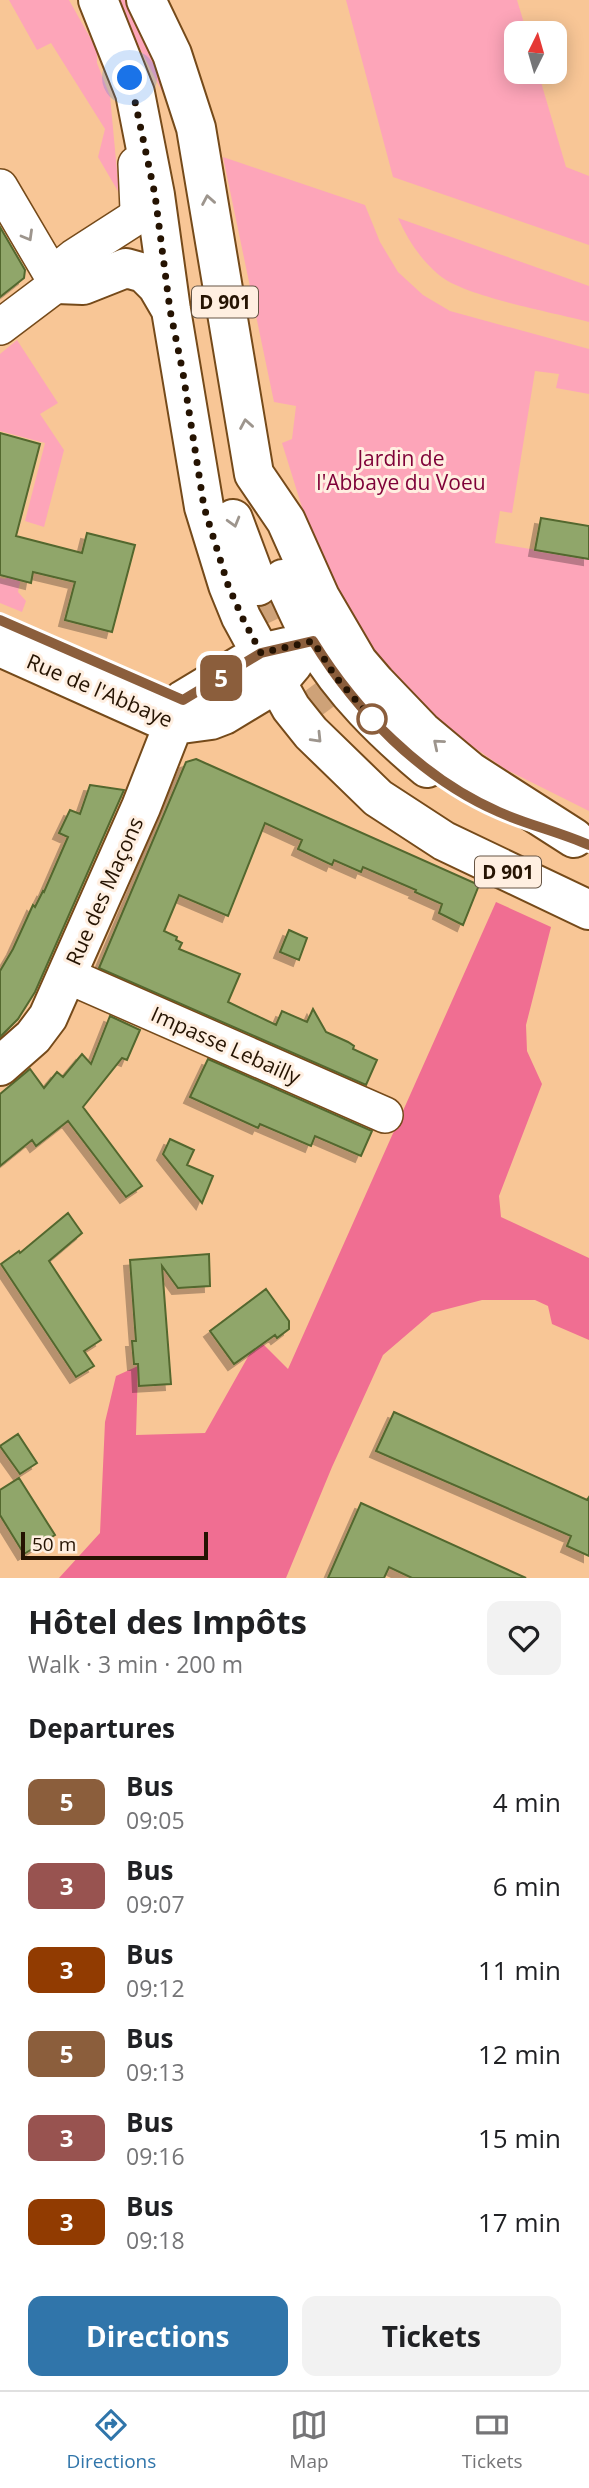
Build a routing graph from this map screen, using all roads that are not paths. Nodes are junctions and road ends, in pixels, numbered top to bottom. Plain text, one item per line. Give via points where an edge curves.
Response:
1 (146, 0) edge
2 (101, 5) edge
3 (135, 93) junction
4 (0, 187) edge
5 (57, 284) junction
6 (170, 310) junction
7 (0, 327) edge
8 (196, 374) junction
9 (254, 474) junction
10 (258, 586) tunnel mouth
11 (0, 620) edge
12 (313, 641) junction
13 (0, 647) edge
14 (269, 668) junction
15 (329, 710) tunnel mouth
16 (179, 713) junction
17 (582, 842) edge
18 (589, 883) edge
19 (589, 911) edge
20 (66, 975) junction
21 (0, 1066) edge
22 (385, 1115) dead end

9 -> 1 main road, D 901 via 196,128 172,54
2 - 3 main road, D 901
2 - 8 main road, D 901 via 134,51 167,127
3 - 5 street via 138,210 133,219 64,265
3 - 6 main road, D 901 via 155,195
4 -> 5 street
5 - 6 main road via 83,285 126,268 144,273
5 - 7 street
6 - 8 main road, D 901
8 -> 10 main road, D 901 via 239,540
8 - 14 main road, D 901 via 204,507 242,617
9 - 12 main road, D 901 via 274,556
17 -> 9 main road, D 901 via 471,772 422,731 358,662 320,597 286,521
11 - 16 main road, Rue de l'Abbaye
12 - 14 main road, Rue de l'Abbaye
12 - 17 main road, D 901 via 335,676 380,728 430,770 498,812
13 - 16 main road, Rue de l'Abbaye
14 - 16 main road, Rue de l'Abbaye
14 -> 19 main road, D 901 via 311,733 379,798 444,841
15 - 18 main road, D 901 via 362,748 418,795 495,839
16 - 20 main road, Rue des Maçons
20 - 21 main road, Rue des Maçons via 48,1017
20 - 22 street, Impasse Lebailly

